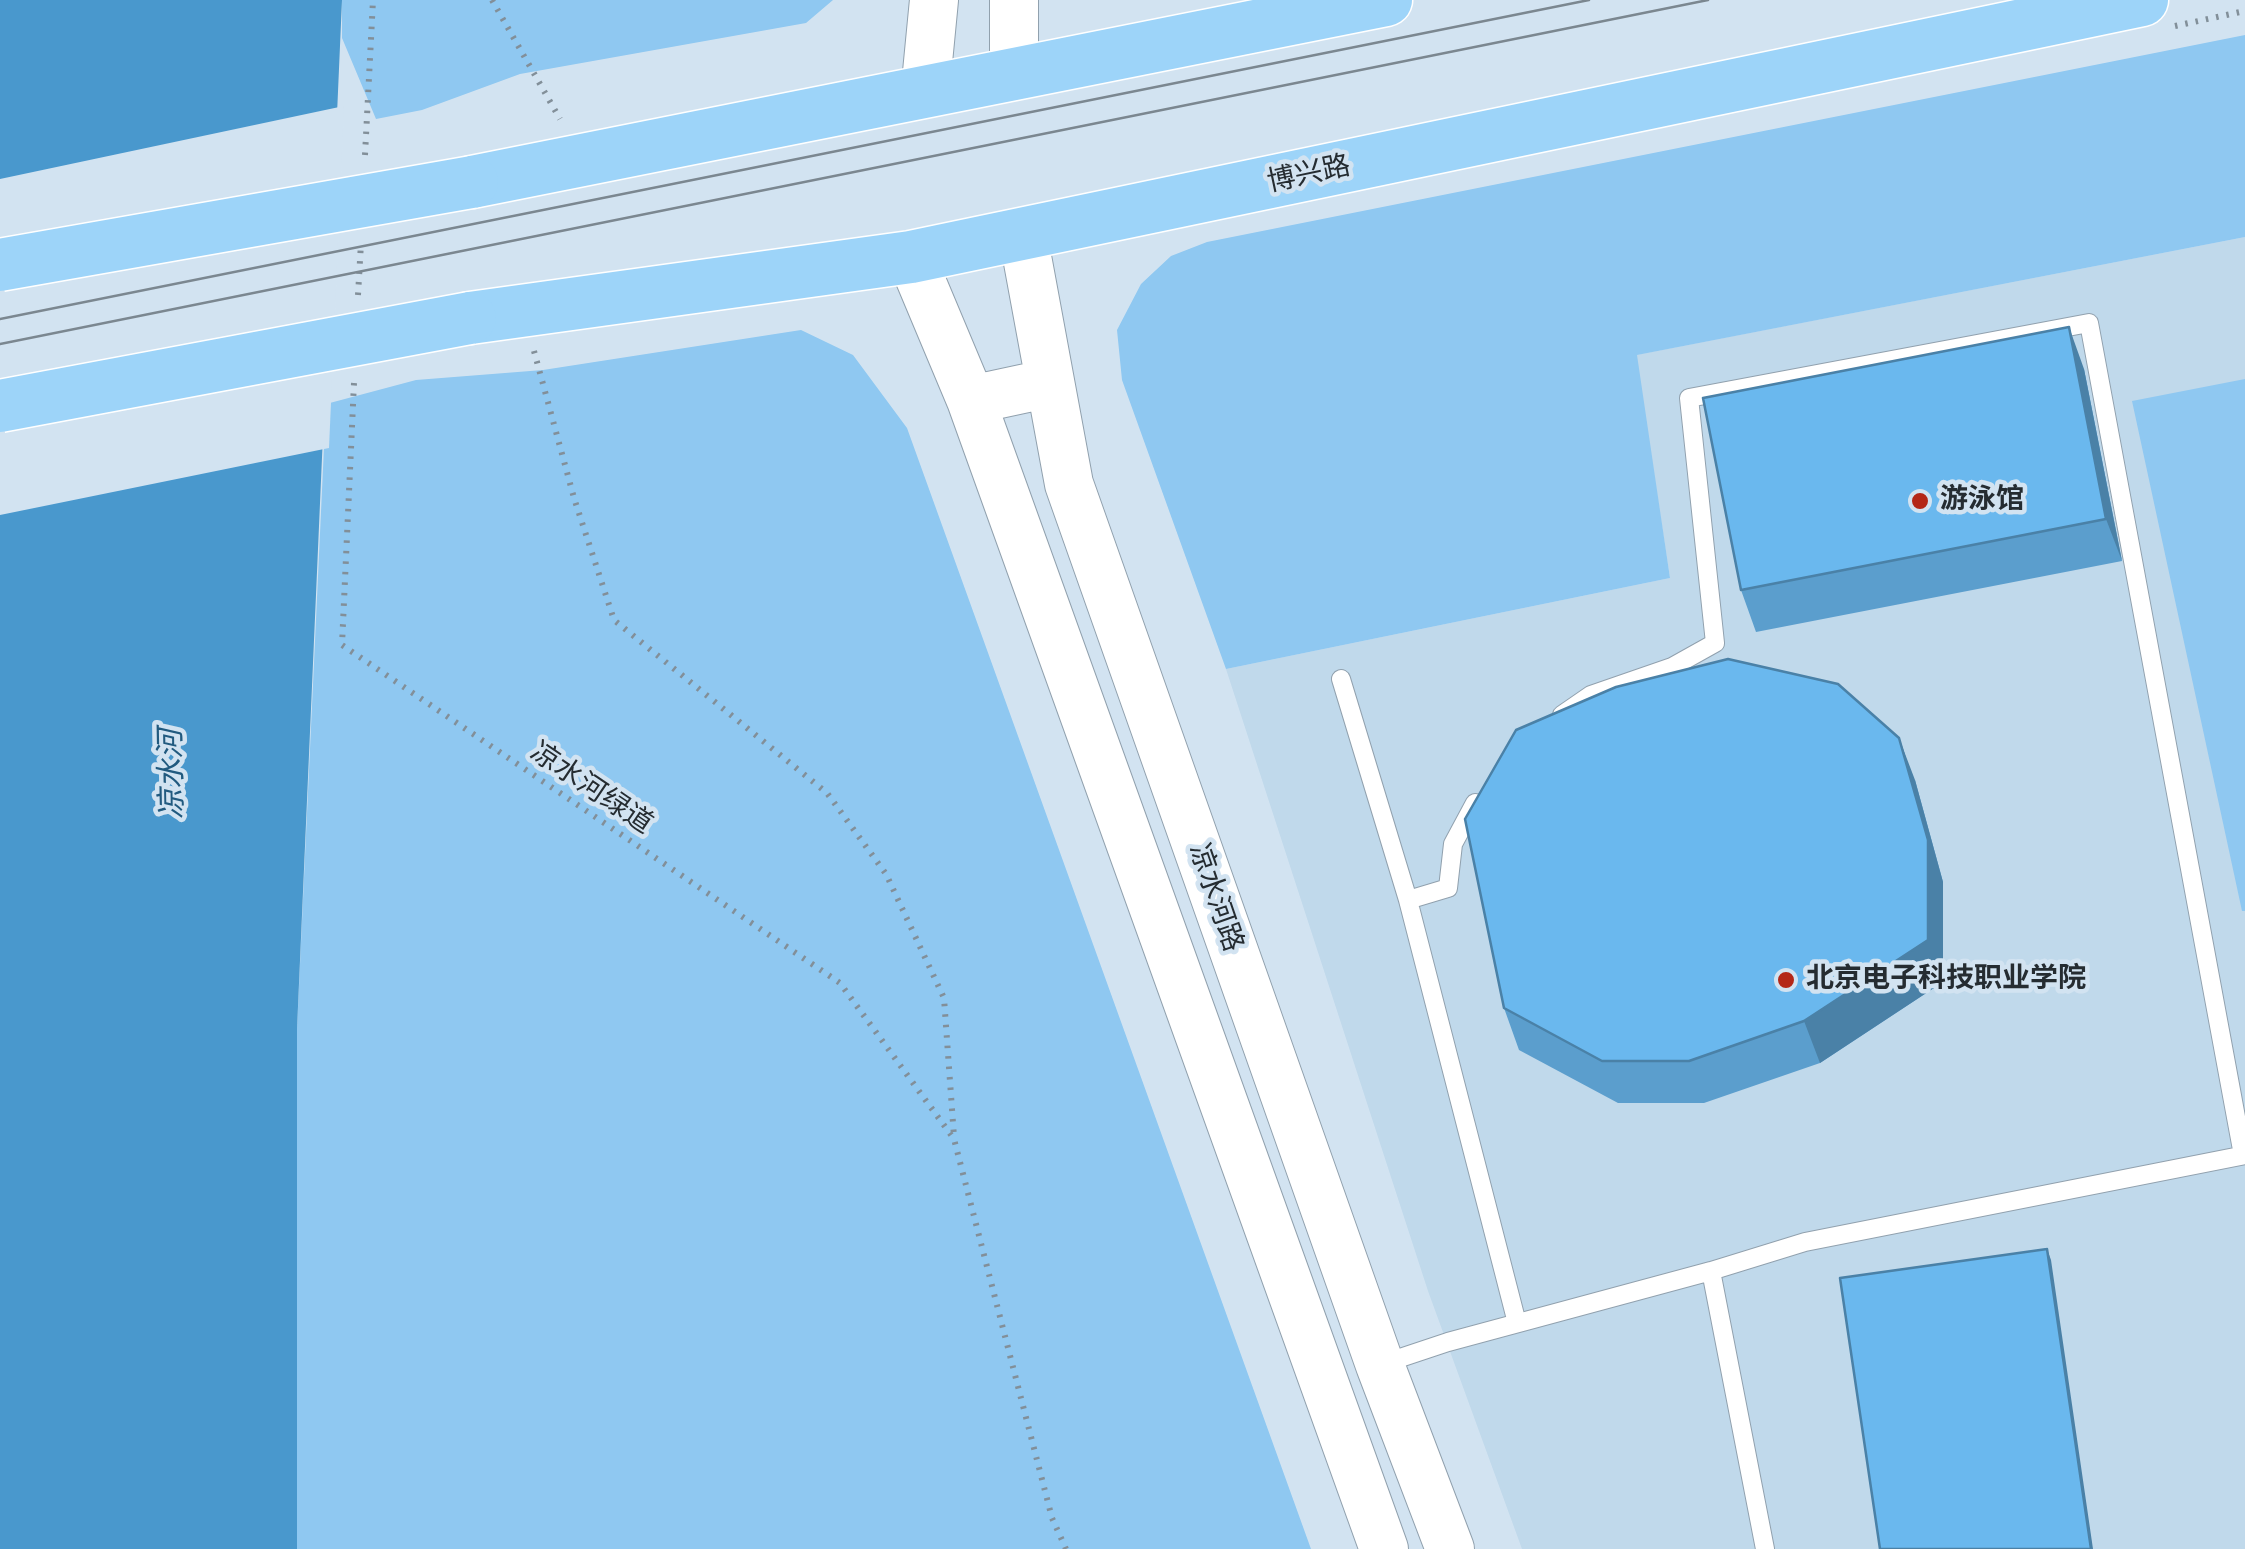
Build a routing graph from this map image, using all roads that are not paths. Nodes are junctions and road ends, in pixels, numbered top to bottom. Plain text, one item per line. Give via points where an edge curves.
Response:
1 (934, 0) edge
2 (1014, 0) edge
3 (1386, 0) edge
4 (2142, 0) edge
5 (1014, 76) junction
6 (924, 93) junction
7 (1022, 235) junction
8 (911, 257) junction
9 (0, 265) edge
10 (1050, 384) junction
11 (972, 400) junction
12 (0, 406) edge
13 (1341, 679) dead end
14 (1546, 726) edge
15 (1481, 792) edge
16 (1408, 900) junction
17 (2244, 1155) edge
18 (1711, 1271) junction
19 (1517, 1324) junction
20 (1380, 1365) junction
21 (1384, 1549) edge
22 (1450, 1549) edge
23 (1765, 1549) edge

1 - 6 street
2 - 5 street
3 - 5 main road
4 - 7 main road, 博兴路
5 - 6 main road
6 - 9 main road, bridge
7 - 8 main road, 博兴路
7 - 10 street, 凉水河路
8 - 11 street
8 - 12 main road, 博兴路, bridge via 470,318
10 - 11 street
10 - 20 street, 凉水河路 via 1069,484
11 - 21 street
13 - 16 lane
14 - 17 lane via 1590,695 1672,667 1716,643 1689,398 2089,323
15 - 16 lane via 1452,844 1448,888
16 - 19 lane
17 - 18 lane via 1805,1242
18 - 19 lane
18 - 23 lane
19 - 20 lane
20 - 22 street, 凉水河路

